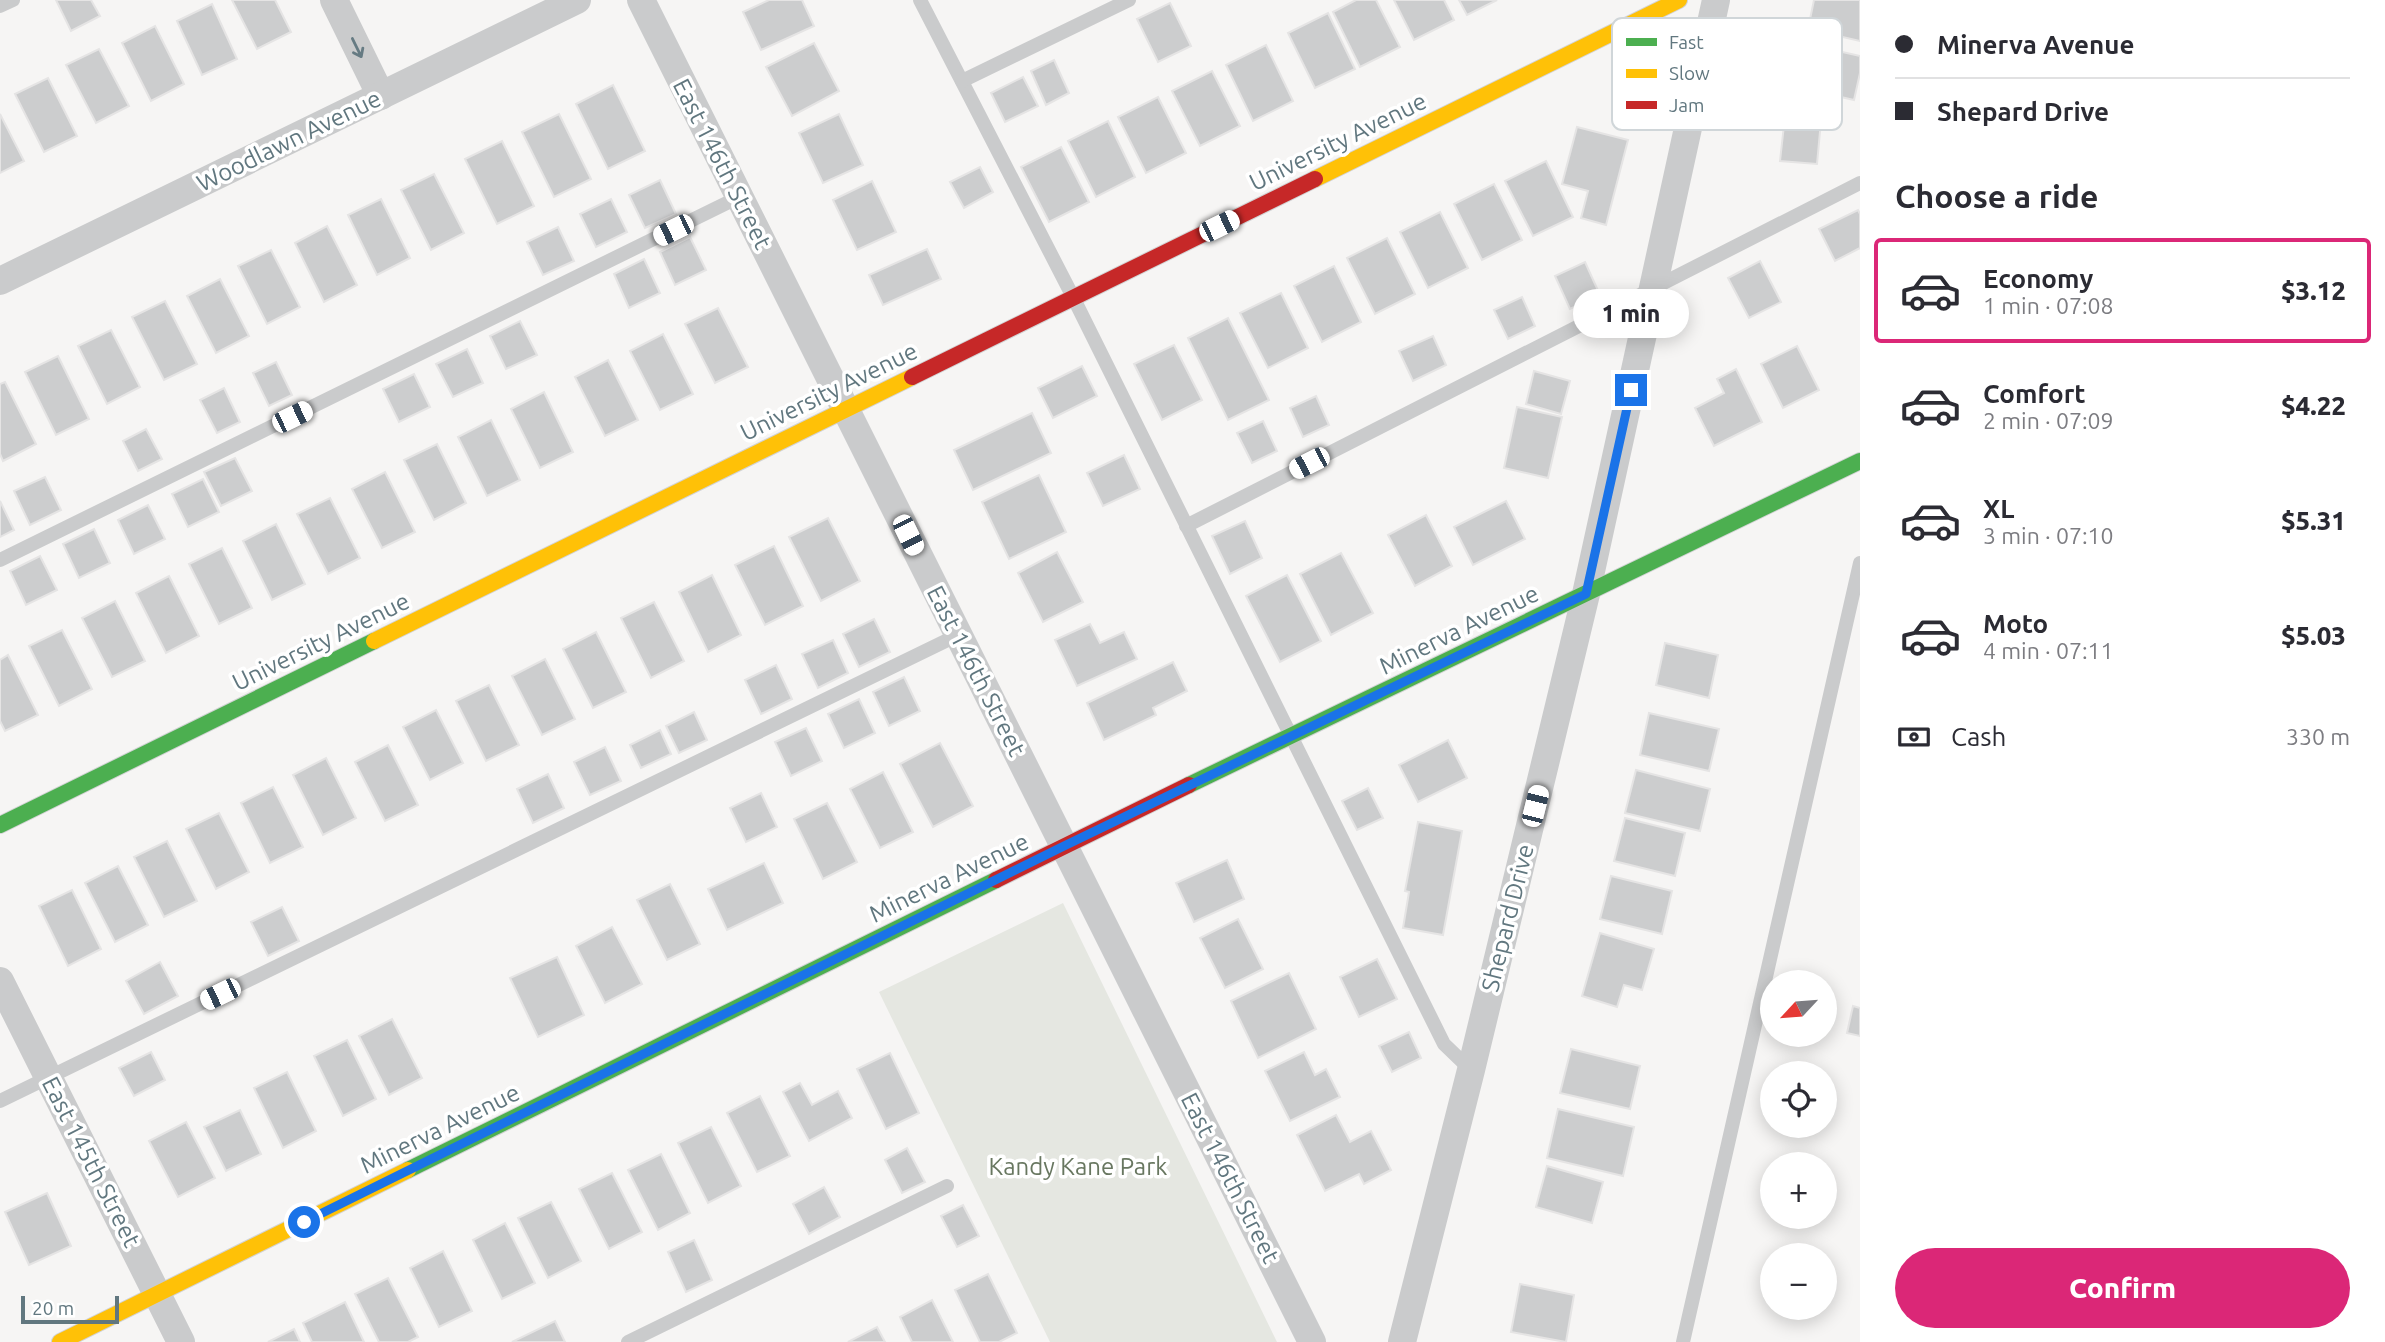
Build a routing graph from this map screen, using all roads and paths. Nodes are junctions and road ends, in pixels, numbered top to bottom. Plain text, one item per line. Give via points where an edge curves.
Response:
1 (13, 0) edge
2 (334, 0) edge
3 (577, 0) edge
4 (641, 0) edge
5 (920, 0) edge
6 (1129, 0) edge
7 (1679, 0) edge
8 (1716, 0) edge
9 (0, 6) edge
10 (1642, 18) edge
11 (1712, 18) edge
12 (1612, 33) edge
13 (962, 81) junction
14 (381, 96) junction
15 (1688, 130) edge
16 (1860, 183) edge
17 (739, 197) junction
18 (0, 281) edge
19 (1654, 288) junction
20 (1073, 298) junction
21 (846, 410) junction
22 (1860, 461) edge
23 (1186, 526) junction
24 (0, 560) edge
25 (1860, 563) edge
26 (1586, 594) junction
27 (958, 635) junction
28 (1291, 736) junction
29 (0, 825) edge
30 (1064, 846) junction
31 (0, 981) edge
32 (1471, 1070) junction
33 (48, 1077) junction
34 (0, 1101) edge
35 (947, 1186) dead end
36 (157, 1294) junction
37 (60, 1342) edge
38 (181, 1342) edge
39 (628, 1342) edge
40 (1312, 1342) edge
41 (1402, 1342) edge
42 (1683, 1342) edge

1 - 9 lane
2 -> 14 street
3 - 14 street, Woodlawn Avenue
4 - 17 street, East 146th Street
5 - 13 lane
6 - 13 lane
7 - 10 street, University Avenue
8 - 11 street, Shepard Drive
12 - 20 street, University Avenue
13 - 20 lane
14 - 18 street, Woodlawn Avenue
15 - 19 street, Shepard Drive
16 - 19 lane
17 - 21 street, East 146th Street
17 - 24 lane
19 - 23 lane
19 - 26 street, Shepard Drive
20 - 21 street, University Avenue
20 - 23 lane
21 - 27 street, East 146th Street
21 - 29 street, University Avenue
22 - 26 street, Minerva Avenue
23 - 28 lane
25 - 42 lane
26 - 28 street, Minerva Avenue
26 - 32 street, Shepard Drive
27 - 30 street, East 146th Street
27 - 33 lane
28 - 30 street, Minerva Avenue
28 - 32 lane via 1444,1044
30 - 36 street, Minerva Avenue
30 - 40 street, East 146th Street
31 - 33 street, East 145th Street
32 - 41 street, Shepard Drive
33 - 34 lane
33 - 36 street, East 145th Street
35 - 39 lane
36 - 37 street, Minerva Avenue
36 - 38 street, East 145th Street

